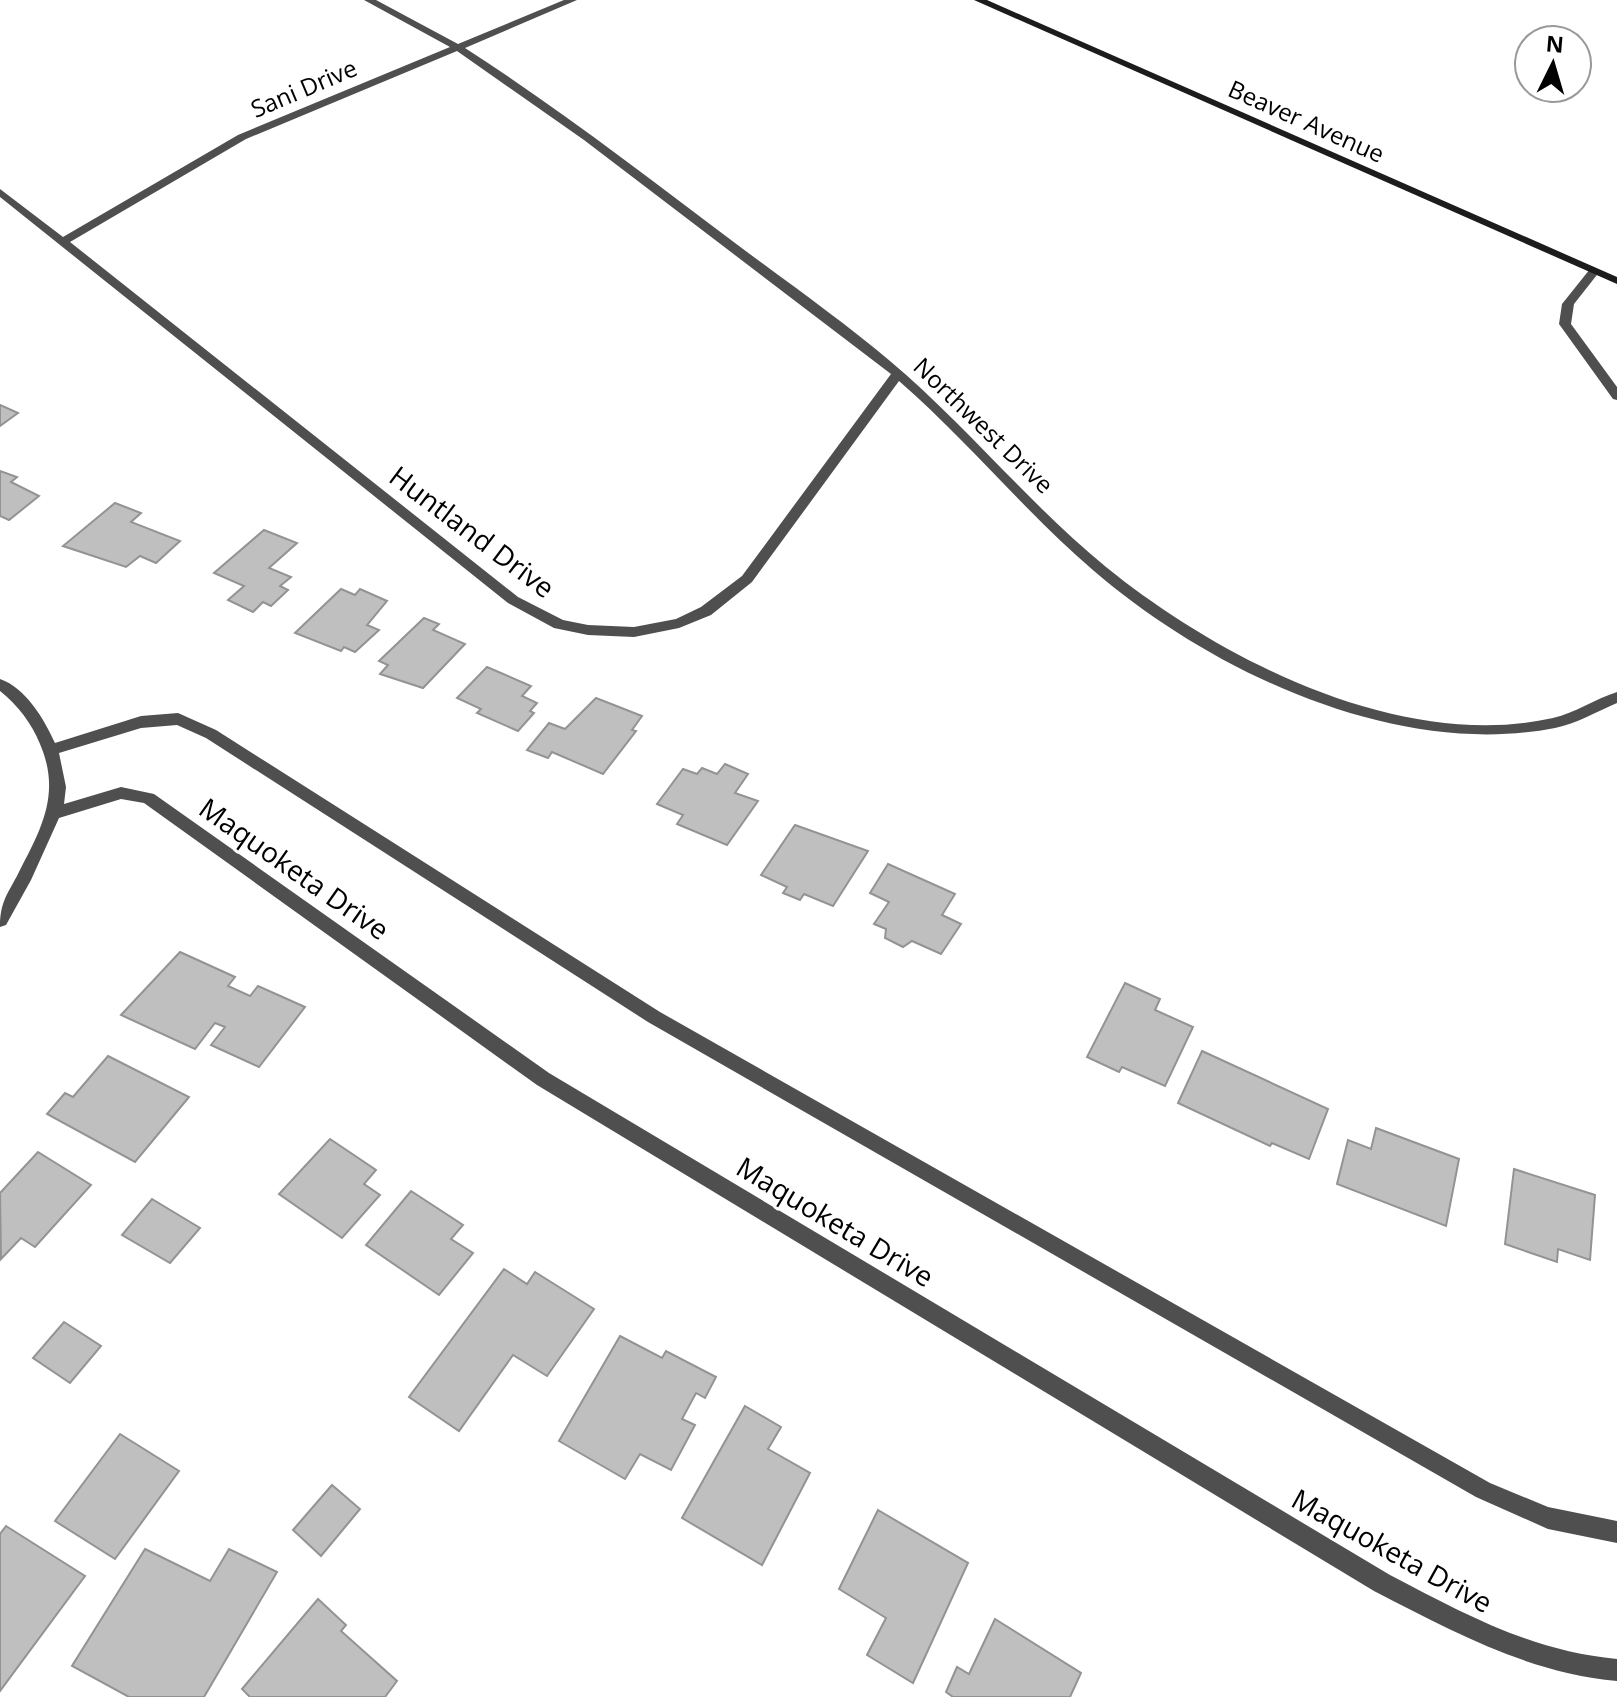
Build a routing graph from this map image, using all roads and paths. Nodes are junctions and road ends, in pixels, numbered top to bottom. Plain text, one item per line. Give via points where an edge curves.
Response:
1 (369, 0) edge
2 (572, 0) edge
3 (979, 0) edge
4 (457, 47) junction
5 (0, 192) edge
6 (64, 241) junction
7 (1594, 271) junction
8 (1617, 281) edge
9 (897, 375) junction
10 (1617, 396) edge
11 (0, 684) edge
12 (1617, 697) edge
13 (52, 750) junction
14 (51, 814) junction
15 (0, 920) edge
16 (1617, 1532) edge
17 (1617, 1670) edge

1 - 4 street, Northwest Drive
2 - 4 street, Sani Drive
3 - 7 main road, Beaver Avenue
4 - 6 street, Sani Drive via 242,137
4 - 9 street, Northwest Drive via 546,105
5 - 6 street, Huntland Drive
6 - 9 street, Huntland Drive via 513,600 559,624 588,630 634,632 679,623 706,611 747,579
7 - 8 main road, Beaver Avenue
7 - 10 street via 1568,304 1565,324
9 - 12 street, Northwest Drive via 1101,570 1188,636 1277,681 1382,717 1441,728 1500,730 1555,722
11 - 13 street via 33,713
13 - 14 street via 58,800
13 - 16 street via 141,722 178,719 211,734 654,1017 1483,1490 1548,1518
14 - 15 street
14 - 17 street, Maquoketa Drive via 121,793 148,798 543,1079 1382,1583 1495,1640 1584,1669

